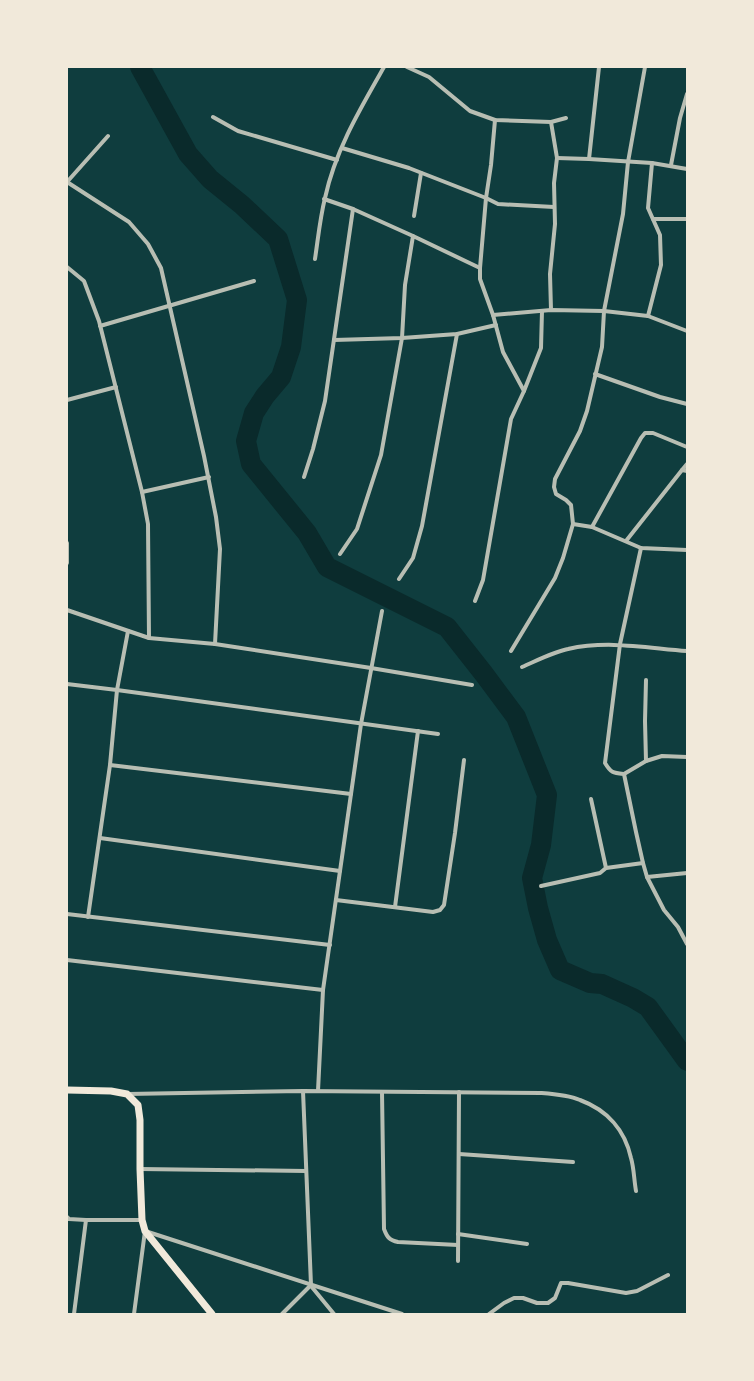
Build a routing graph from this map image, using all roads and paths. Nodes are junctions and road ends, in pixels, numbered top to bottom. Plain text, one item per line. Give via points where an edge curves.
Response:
1 (384, 67) edge
2 (407, 67) edge
3 (599, 67) edge
4 (645, 67) edge
5 (687, 94) edge
6 (213, 118) dead end
7 (566, 118) dead end
8 (495, 120) junction
9 (551, 122) junction
10 (108, 136) dead end
11 (342, 148) junction
12 (557, 158) junction
13 (589, 159) junction
14 (337, 160) junction
15 (628, 162) junction
16 (652, 163) junction
17 (671, 165) junction
18 (687, 169) edge
19 (421, 173) junction
20 (486, 198) junction
21 (324, 199) junction
22 (554, 207) junction
23 (353, 208) junction
24 (414, 216) dead end
25 (653, 219) junction
26 (687, 219) edge
27 (413, 236) junction
28 (315, 259) dead end
29 (67, 267) edge
30 (480, 268) junction
31 (254, 281) dead end
32 (170, 306) junction
33 (542, 310) junction
34 (550, 310) junction
35 (604, 311) junction
36 (492, 315) junction
37 (648, 316) junction
38 (496, 325) junction
39 (100, 326) junction
40 (687, 331) edge
41 (457, 334) junction
42 (402, 338) junction
43 (334, 340) junction
44 (595, 374) junction
45 (116, 387) junction
46 (524, 391) junction
47 (67, 400) edge
48 (687, 404) edge
49 (687, 447) edge
50 (687, 464) edge
51 (682, 470) junction
52 (687, 471) edge
53 (209, 477) junction
54 (304, 477) dead end
55 (142, 492) junction
56 (573, 524) junction
57 (592, 527) junction
58 (626, 541) junction
59 (67, 543) edge
60 (642, 548) junction
61 (687, 550) edge
62 (340, 554) dead end
63 (67, 563) edge
64 (399, 579) dead end
65 (475, 601) dead end
66 (67, 610) edge
67 (382, 611) dead end
68 (128, 631) junction
69 (149, 638) junction
70 (215, 644) junction
71 (620, 644) junction
72 (511, 651) dead end
73 (687, 651) edge
74 (522, 667) dead end
75 (371, 668) junction
76 (646, 680) dead end
77 (67, 684) edge
78 (472, 685) dead end
79 (117, 690) junction
80 (361, 724) junction
81 (418, 731) junction
82 (438, 734) dead end
83 (687, 757) edge
84 (464, 760) dead end
85 (646, 761) junction
86 (110, 765) junction
87 (624, 774) junction
88 (351, 794) junction
89 (591, 800) dead end
90 (100, 838) junction
91 (643, 863) junction
92 (606, 868) junction
93 (340, 871) junction
94 (687, 873) edge
95 (647, 877) junction
96 (541, 886) dead end
97 (336, 900) junction
98 (395, 907) junction
99 (67, 914) edge
100 (88, 917) junction
101 (687, 944) edge
102 (330, 945) junction
103 (67, 960) edge
104 (323, 990) junction
105 (67, 1090) edge
106 (303, 1091) junction
107 (318, 1091) junction
108 (382, 1092) junction
109 (459, 1092) junction
110 (127, 1094) junction
111 (459, 1154) junction
112 (573, 1162) dead end
113 (140, 1169) junction
114 (306, 1171) junction
115 (636, 1191) dead end
116 (67, 1217) edge
117 (86, 1220) junction
118 (142, 1220) junction
119 (144, 1231) junction
120 (458, 1234) junction
121 (458, 1244) junction
122 (527, 1244) dead end
123 (458, 1261) dead end
124 (668, 1275) dead end
125 (311, 1285) junction
126 (74, 1314) edge
127 (134, 1314) edge
128 (212, 1314) edge
129 (282, 1314) edge
130 (334, 1314) edge
131 (402, 1314) edge
132 (489, 1314) edge

1 - 11 street via 355,118
2 - 8 street via 429,77 470,111
3 - 13 street
4 - 15 street
5 - 17 street
6 - 14 street via 238,131
7 - 9 street
8 - 9 street
8 - 20 street
9 - 12 street
10 - 32 street via 67,182 129,222 148,244 161,268
11 - 14 street
11 - 19 street
12 - 13 street
12 - 22 street
13 - 15 street
14 - 21 street
15 - 16 street
15 - 35 street via 623,214
16 - 17 street
16 - 25 street via 648,208
17 - 18 street
19 - 20 street
19 - 24 street
20 - 22 street via 498,204
20 - 30 street
21 - 23 street
21 - 28 street
22 - 34 street
23 - 27 street
23 - 43 street
25 - 26 street
25 - 37 street via 660,235 661,265
27 - 30 street
27 - 42 street via 405,285
29 - 39 street via 84,281
30 - 36 street via 480,279
31 - 32 street
32 - 39 street
32 - 53 street
33 - 34 street
33 - 36 street
33 - 46 street via 541,348
34 - 35 street
35 - 37 street
35 - 44 street via 602,347
36 - 38 street
37 - 40 street
38 - 41 street
38 - 46 street via 504,352
39 - 45 street
41 - 42 street
41 - 64 street via 422,526 413,558
42 - 43 street
42 - 62 street via 381,455 357,529
43 - 54 street via 325,401
44 - 48 street
44 - 56 street via 580,431 555,479 556,494 570,505
45 - 47 street
45 - 55 street
46 - 65 street via 511,419 483,580
49 - 57 street via 653,433 645,433
50 - 51 street
51 - 52 street
51 - 58 street
53 - 55 street
53 - 70 street via 220,549
55 - 69 street via 148,524
56 - 57 street
56 - 72 street via 555,578
57 - 58 street
58 - 60 street
59 - 63 street
60 - 61 street
60 - 71 street
66 - 68 street
67 - 75 street
68 - 69 street
68 - 79 street
69 - 70 street
70 - 75 street
71 - 73 street
71 - 74 street via 566,649
71 - 87 street via 605,763 608,770
75 - 78 street
75 - 80 street
76 - 85 street
77 - 79 street
79 - 80 street
79 - 86 street
80 - 81 street
80 - 88 street
81 - 82 street
81 - 98 street
83 - 85 street via 662,756
84 - 98 street via 444,905 440,910 433,912
85 - 87 street
86 - 88 street
86 - 90 street
87 - 91 street
88 - 93 street
89 - 92 street
90 - 93 street
90 - 100 street
91 - 92 street
91 - 95 street
92 - 96 street via 600,873
93 - 97 street
94 - 95 street
95 - 101 street via 664,910 678,927
97 - 98 street
97 - 102 street
99 - 100 street
100 - 102 street
102 - 104 street
103 - 104 street
104 - 107 street
105 - 110 main road
106 - 107 street
106 - 110 street
106 - 114 street
107 - 108 street
108 - 109 street
108 - 121 street via 386,1236 398,1242
109 - 111 street
109 - 115 street via 562,1095 600,1110 617,1125 625,1139 632,1158
110 - 113 main road via 138,1105
111 - 112 street
111 - 120 street
113 - 114 street
113 - 118 main road
114 - 125 street
116 - 117 street
117 - 118 street
117 - 126 street
118 - 119 main road
119 - 125 street
119 - 127 street
119 - 128 main road
120 - 121 street
120 - 122 street
121 - 123 street
124 - 132 street via 637,1291 626,1293 561,1283 555,1298 548,1303 514,1298
125 - 129 street
125 - 130 street
125 - 131 street

